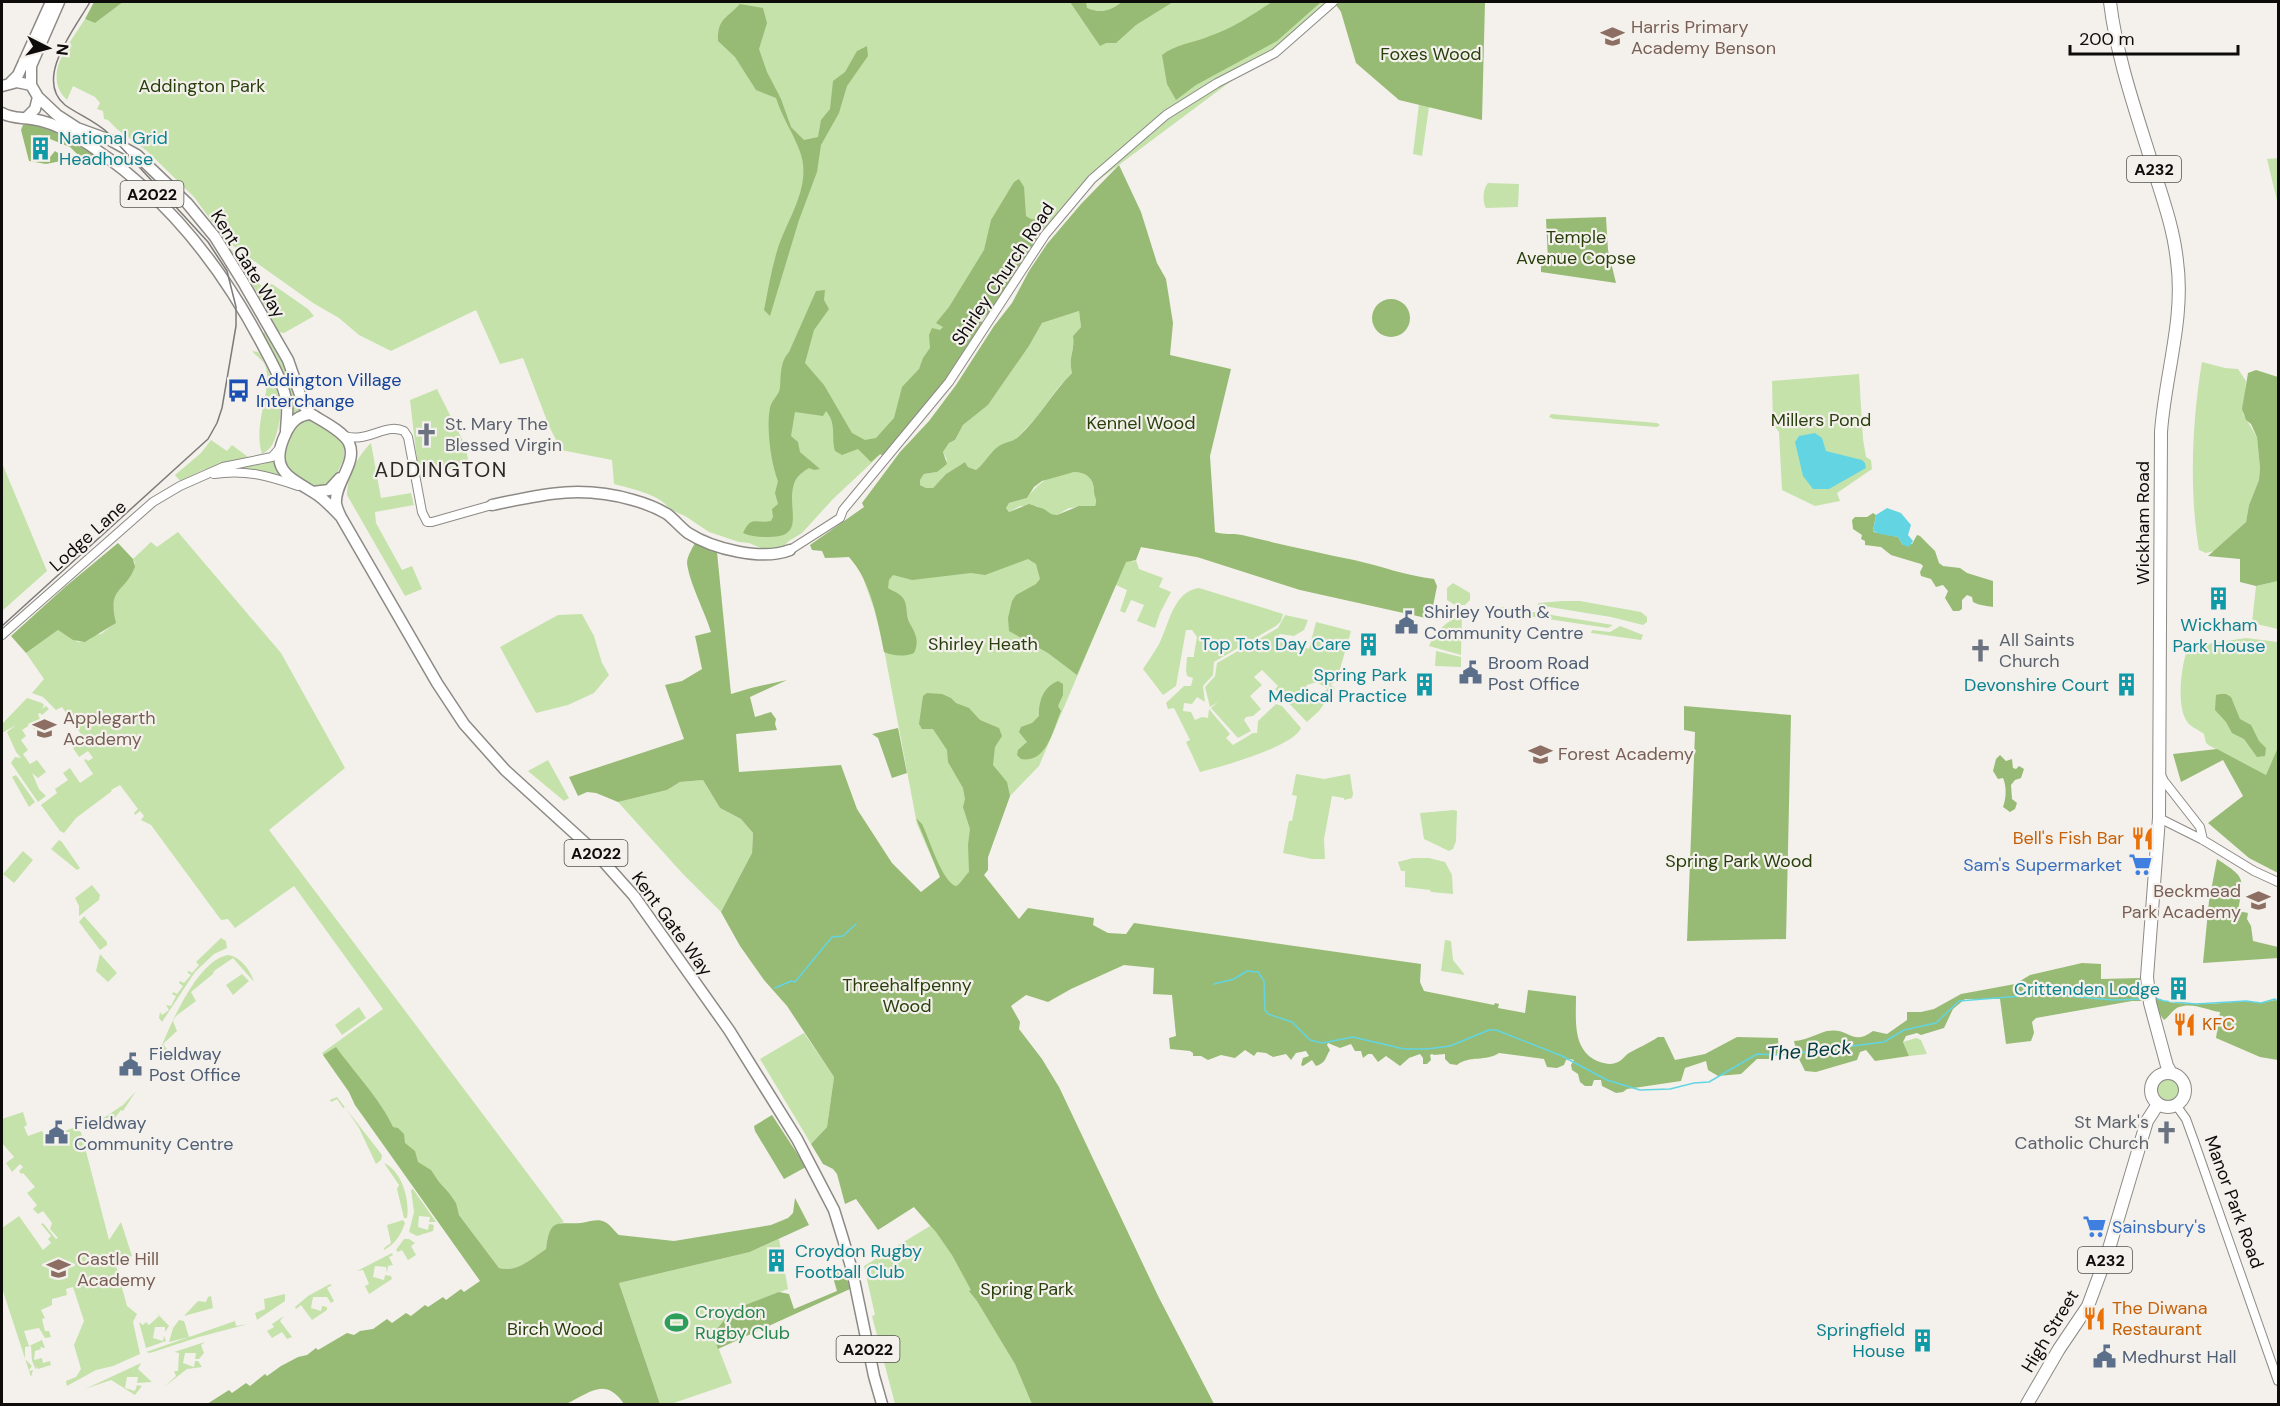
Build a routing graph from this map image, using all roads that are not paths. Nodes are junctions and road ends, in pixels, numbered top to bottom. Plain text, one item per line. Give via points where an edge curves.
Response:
1 (51, 2) edge
2 (59, 2) edge
3 (1333, 2) edge
4 (2110, 2) edge
5 (4, 84) edge
6 (31, 85) junction
7 (38, 97) junction
8 (3, 114) edge
9 (26, 118) junction
10 (234, 266) junction
11 (244, 313) junction
12 (311, 414) junction
13 (287, 416) junction
14 (342, 435) junction
15 (284, 437) junction
16 (367, 438) junction
17 (350, 457) junction
18 (266, 458) junction
19 (344, 473) junction
20 (206, 475) junction
21 (308, 490) junction
22 (492, 506) joint
23 (341, 517) junction
24 (790, 550) joint
25 (2, 635) edge
26 (2160, 772) junction
27 (2160, 818) junction
28 (2203, 840) junction
29 (2278, 882) edge
30 (2163, 1052) junction
31 (2171, 1073) junction
32 (2157, 1077) junction
33 (2158, 1104) junction
34 (2176, 1105) junction
35 (2278, 1381) edge
36 (882, 1404) edge
37 (2027, 1404) edge

1 - 5 main road via 18,75
2 - 6 main road via 31,66
3 - 24 street, Shirley Church Road via 1275,52 1166,115 1092,179 1045,235 949,382 843,510
4 - 26 highway, Wickham Road / A232 via 2115,38 2170,225 2179,276 2161,432
5 - 6 main road
6 - 7 main road, Kent Gate Way
7 - 9 main road via 35,109
7 - 10 main road, Kent Gate Way / A2022 via 67,122 143,160 187,203
8 - 9 main road, Kent Gate Way
9 - 11 main road, Kent Gate Way / A2022 via 45,121 68,132 107,156 143,186 201,248
10 - 11 main road via 245,303
10 - 12 main road, Kent Gate Way / A2022 via 288,360 304,406
11 - 13 main road, Kent Gate Way / A2022 via 277,374
12 - 14 main road
12 - 15 main road via 299,416
13 - 15 main road, Kent Gate Way / A2022
13 - 18 street via 276,447
14 - 16 street
14 - 17 main road via 349,442
15 - 18 street via 278,453
15 - 21 main road via 282,467 291,479
16 - 17 street
16 - 22 street via 395,428 404,431 422,512 429,523
17 - 19 main road
18 - 20 street, Lodge Lane via 232,464
19 - 21 main road via 329,490
19 - 23 main road via 336,504
20 - 21 street, Lodge Lane via 256,473
20 - 25 street, Lodge Lane via 146,507
21 - 23 main road
22 - 24 main road via 547,494 602,492 658,509 688,533 726,549 775,554
23 - 36 main road, Kent Gate Way / A2022 via 464,724 505,770 594,851 634,896 729,1030 797,1139 834,1210 852,1270
26 - 27 highway, Wickham Road / A232
26 - 28 street via 2200,827
27 - 28 street
27 - 30 highway, Wickham Road / A232 via 2147,977
28 - 29 street
30 - 31 highway, Wickham Road / A232
30 - 32 highway, Wickham Road / A232
31 - 32 highway
31 - 34 highway via 2182,1080 2185,1088
32 - 33 highway via 2151,1090
33 - 34 highway
33 - 37 highway, High Street / A232 via 2147,1121 2088,1306
34 - 35 street, Manor Park Road via 2187,1122

